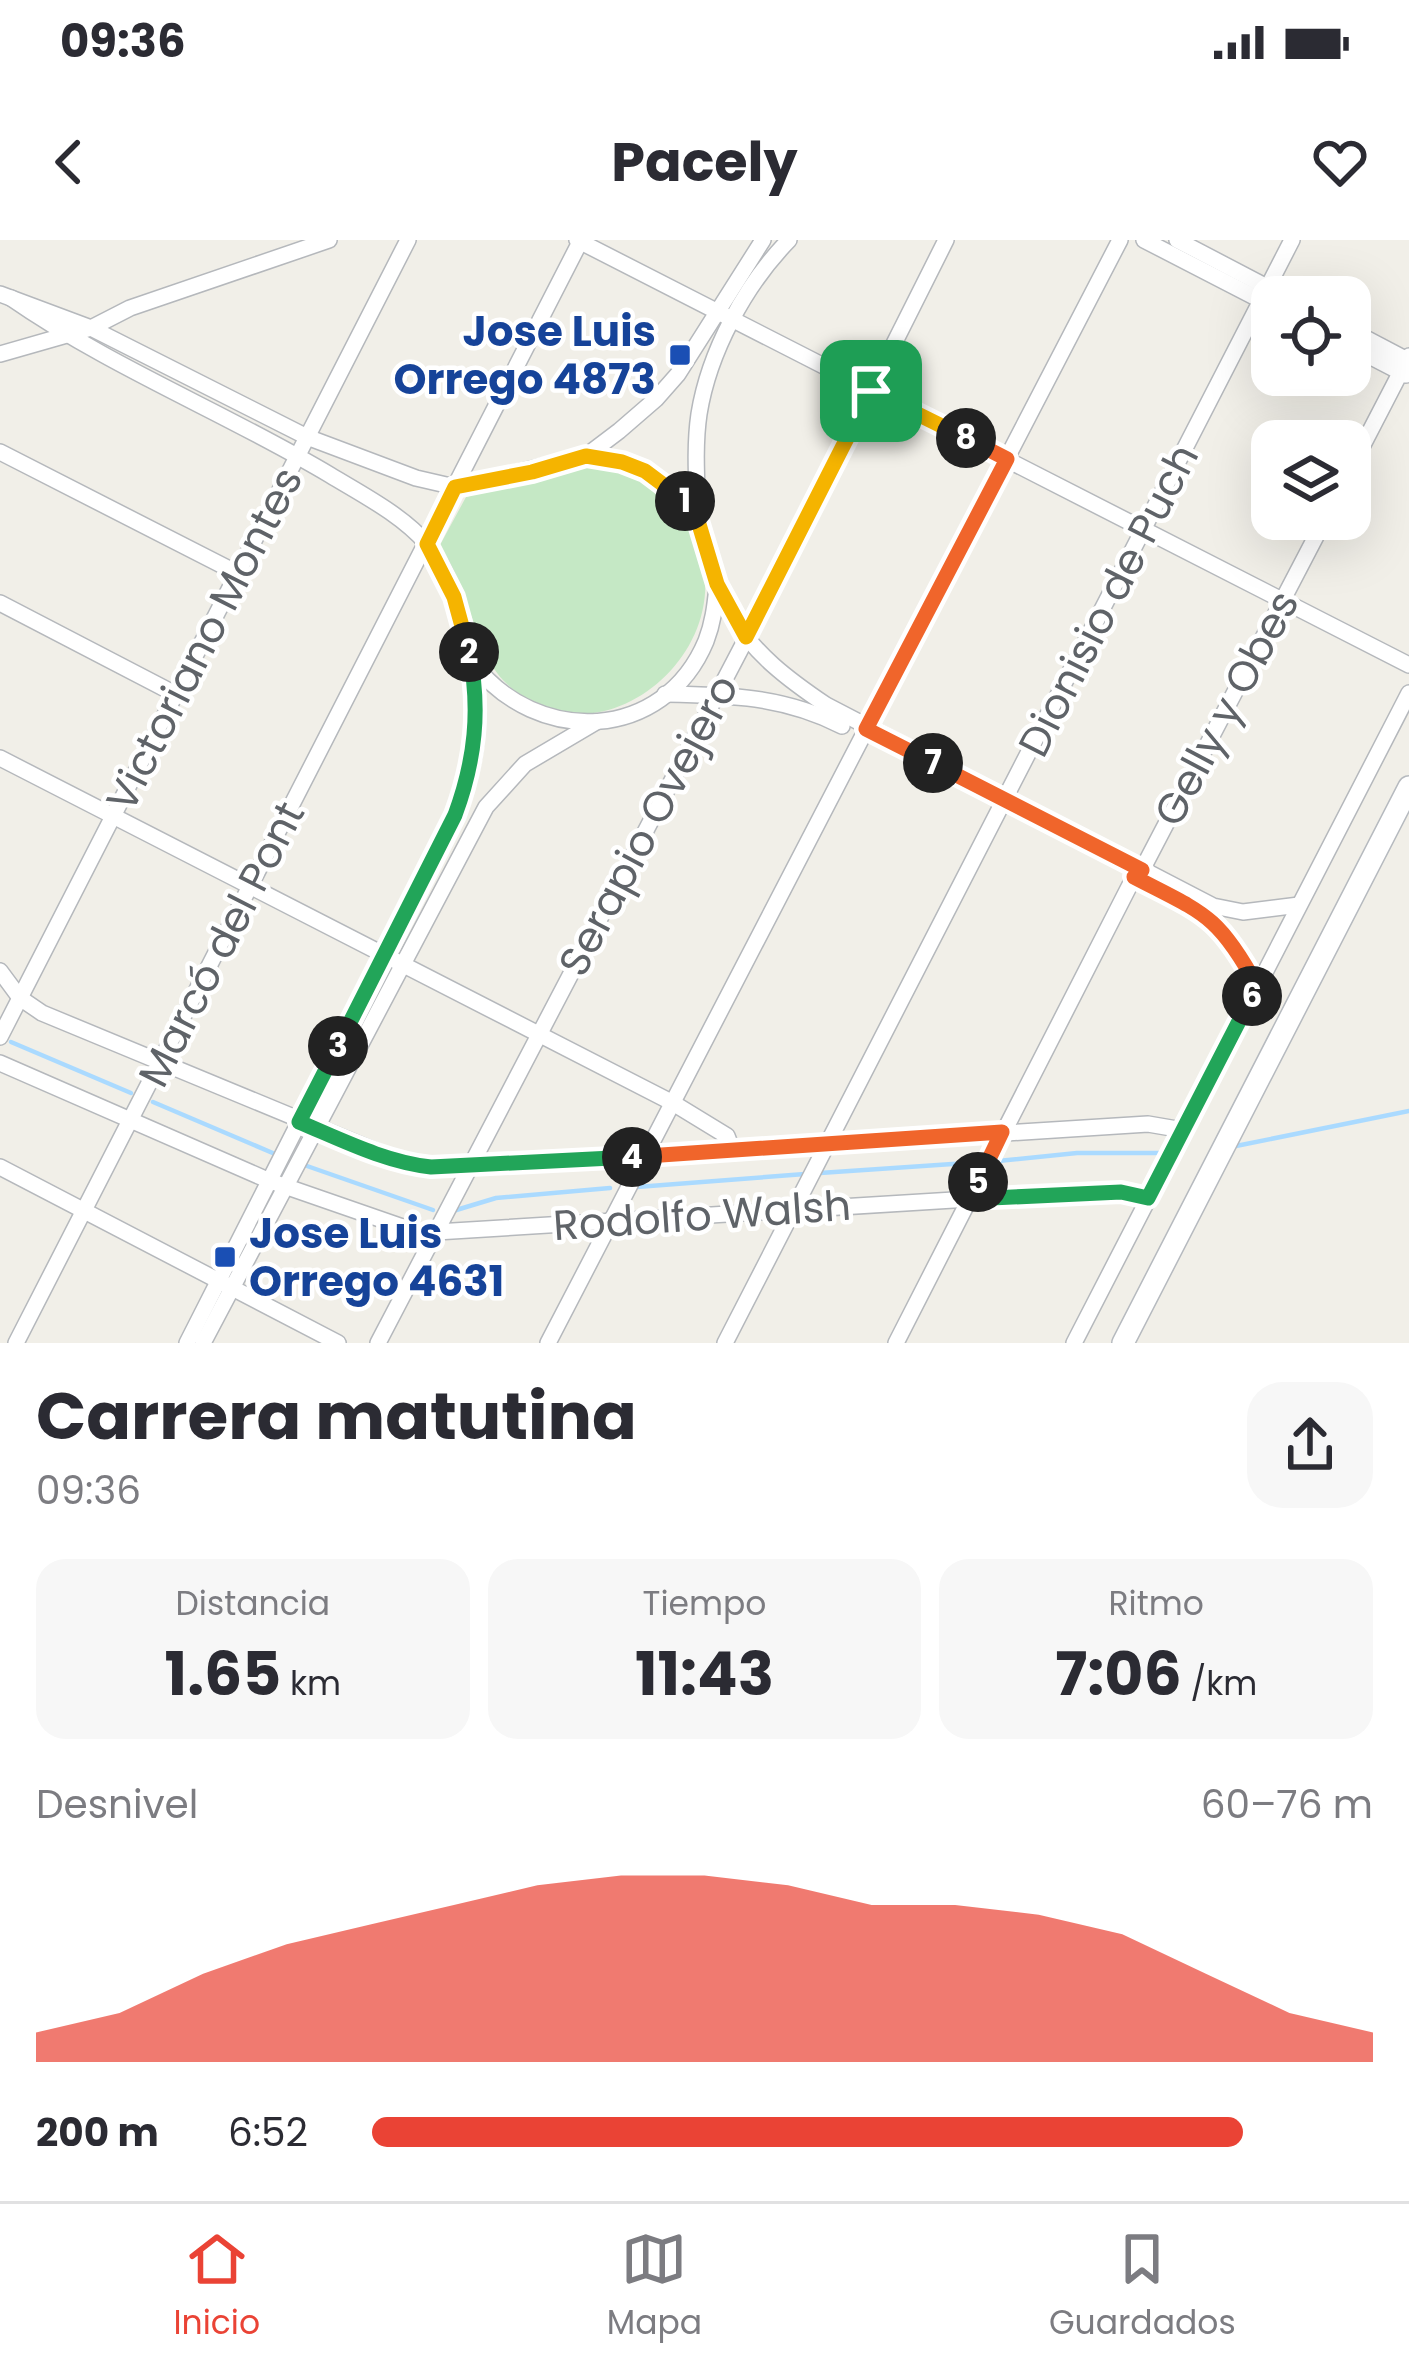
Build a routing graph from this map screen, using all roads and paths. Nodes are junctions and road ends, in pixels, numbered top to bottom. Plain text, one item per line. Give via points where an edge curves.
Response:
1 (329, 240) edge
2 (408, 240) edge
3 (763, 240) edge
4 (789, 240) edge
5 (946, 240) edge
6 (1120, 240) edge
7 (1144, 240) edge
8 (1177, 240) edge
9 (1292, 240) edge
10 (579, 241) edge
11 (1276, 276) edge
12 (1251, 288) edge
13 (1251, 290) edge
14 (5, 296) edge
15 (725, 316) junction
16 (91, 328) junction
17 (1251, 328) edge
18 (63, 334) junction
19 (1371, 343) edge
20 (1371, 353) edge
21 (1, 356) edge
22 (1407, 365) edge
23 (871, 391) junction
24 (1371, 431) edge
25 (308, 437) junction
26 (0, 452) edge
27 (297, 455) junction
28 (586, 456) junction
29 (1007, 459) junction
30 (455, 487) junction
31 (698, 521) junction
32 (1144, 529) junction
33 (1313, 540) edge
34 (427, 544) junction
35 (238, 574) junction
36 (717, 584) junction
37 (1283, 600) junction
38 (0, 603) edge
39 (746, 637) junction
40 (471, 661) junction
41 (1409, 664) edge
42 (1409, 693) edge
43 (665, 694) junction
44 (716, 694) junction
45 (177, 695) junction
46 (596, 722) junction
47 (864, 733) junction
48 (0, 758) edge
49 (1409, 787) edge
50 (1004, 805) junction
51 (114, 818) junction
52 (1138, 873) junction
53 (251, 887) junction
54 (1298, 905) junction
55 (385, 955) junction
56 (404, 963) junction
57 (0, 971) edge
58 (1257, 986) junction
59 (20, 998) junction
60 (539, 1034) junction
61 (0, 1037) edge
62 (161, 1062) junction
63 (0, 1063) edge
64 (673, 1103) junction
65 (130, 1121) junction
66 (299, 1122) junction
67 (316, 1129) junction
68 (1183, 1130) junction
69 (1002, 1132) junction
70 (829, 1142) junction
71 (733, 1149) junction
72 (645, 1156) junction
73 (0, 1167) edge
74 (470, 1168) junction
75 (278, 1184) junction
76 (1148, 1198) junction
77 (970, 1199) junction
78 (794, 1208) junction
79 (84, 1210) junction
80 (612, 1220) junction
81 (435, 1233) junction
82 (226, 1284) junction
83 (16, 1343) edge
84 (187, 1343) edge
85 (203, 1343) edge
86 (338, 1343) edge
87 (378, 1343) edge
88 (548, 1343) edge
89 (724, 1343) edge
90 (896, 1343) edge
91 (1074, 1343) edge
92 (1124, 1343) edge

1 - 16 street
2 - 25 street, Victoriano Montes
3 - 15 street
4 - 15 street
5 - 23 street, Serapio Ovejero
6 - 29 street
7 - 13 street
8 - 12 street
9 - 11 street, Dionisio de Puch
10 - 15 street
10 - 30 street
14 - 16 street
14 - 18 street
15 - 23 street
15 - 28 street via 656,399
15 - 31 street via 699,414
16 - 18 street
16 - 25 street
17 - 32 street, Dionisio de Puch
18 - 21 street
18 - 27 street
19 - 22 street
20 - 22 street
22 - 24 street
23 - 29 street
23 - 39 street, Serapio Ovejero
25 - 27 street, Victoriano Montes
25 - 30 street
26 - 35 street
27 - 34 street
27 - 35 street, Victoriano Montes
28 - 30 street
28 - 31 street via 645,471
29 - 32 street
29 - 47 street
30 - 34 street
31 - 36 street
32 - 37 street
32 - 50 street, Dionisio de Puch
33 - 37 street, Gelly y Obes
34 - 40 street via 454,597
34 - 53 street, Marcó del Pont
35 - 45 street, Victoriano Montes
36 - 39 street
36 - 43 street via 705,645
37 - 41 street
37 - 52 street, Gelly y Obes
38 - 45 street
39 - 44 street, Serapio Ovejero
39 - 47 street
40 - 46 street via 530,711
40 - 55 street via 476,729 466,786
42 - 54 street
43 - 44 street
43 - 46 street
44 - 47 street via 788,703
44 - 60 street, Serapio Ovejero
45 - 51 street, Victoriano Montes
46 - 56 street via 501,787
47 - 50 street
47 - 64 street
48 - 51 street
49 - 92 main road
50 - 52 street
50 - 70 street, Dionisio de Puch
51 - 53 street
51 - 59 street, Victoriano Montes
52 - 54 street via 1227,910
52 - 58 street via 1208,916
52 - 69 street, Gelly y Obes
53 - 55 street
53 - 62 street, Marcó del Pont
54 - 58 street
55 - 56 street
55 - 66 street
56 - 60 street
56 - 67 street
57 - 59 street, Rodolfo Walsh
58 - 68 street
59 - 61 street, Victoriano Montes
59 - 62 street, Rodolfo Walsh
60 - 64 street
60 - 74 street, Serapio Ovejero
62 - 65 street, Marcó del Pont
62 - 66 street, Rodolfo Walsh
63 - 65 street, Rodolfo Walsh
64 - 71 street via 727,1136
64 - 72 street
65 - 75 street, Rodolfo Walsh
65 - 79 street, Marcó del Pont
66 - 67 street, Rodolfo Walsh
66 - 75 street
67 - 74 street, Rodolfo Walsh via 407,1164
67 - 75 street
68 - 69 street, Rodolfo Walsh via 1148,1124
68 - 76 street
69 - 70 street, Rodolfo Walsh
69 - 77 street, Gelly y Obes
70 - 71 street, Rodolfo Walsh
70 - 78 street, Dionisio de Puch
71 - 72 street, Rodolfo Walsh
72 - 74 street, Rodolfo Walsh
72 - 80 street
73 - 79 street
74 - 81 street, Serapio Ovejero
75 - 81 street, Rodolfo Walsh
75 - 82 street
76 - 77 street, Rodolfo Walsh via 1121,1192
76 - 91 street
77 - 78 street, Rodolfo Walsh
77 - 90 street, Gelly y Obes
78 - 80 street, Rodolfo Walsh
78 - 89 street, Dionisio de Puch
79 - 82 street
79 - 83 street, Marcó del Pont
80 - 81 street, Rodolfo Walsh
80 - 88 street
81 - 87 street, Serapio Ovejero
82 - 84 street
82 - 85 street
82 - 86 street

